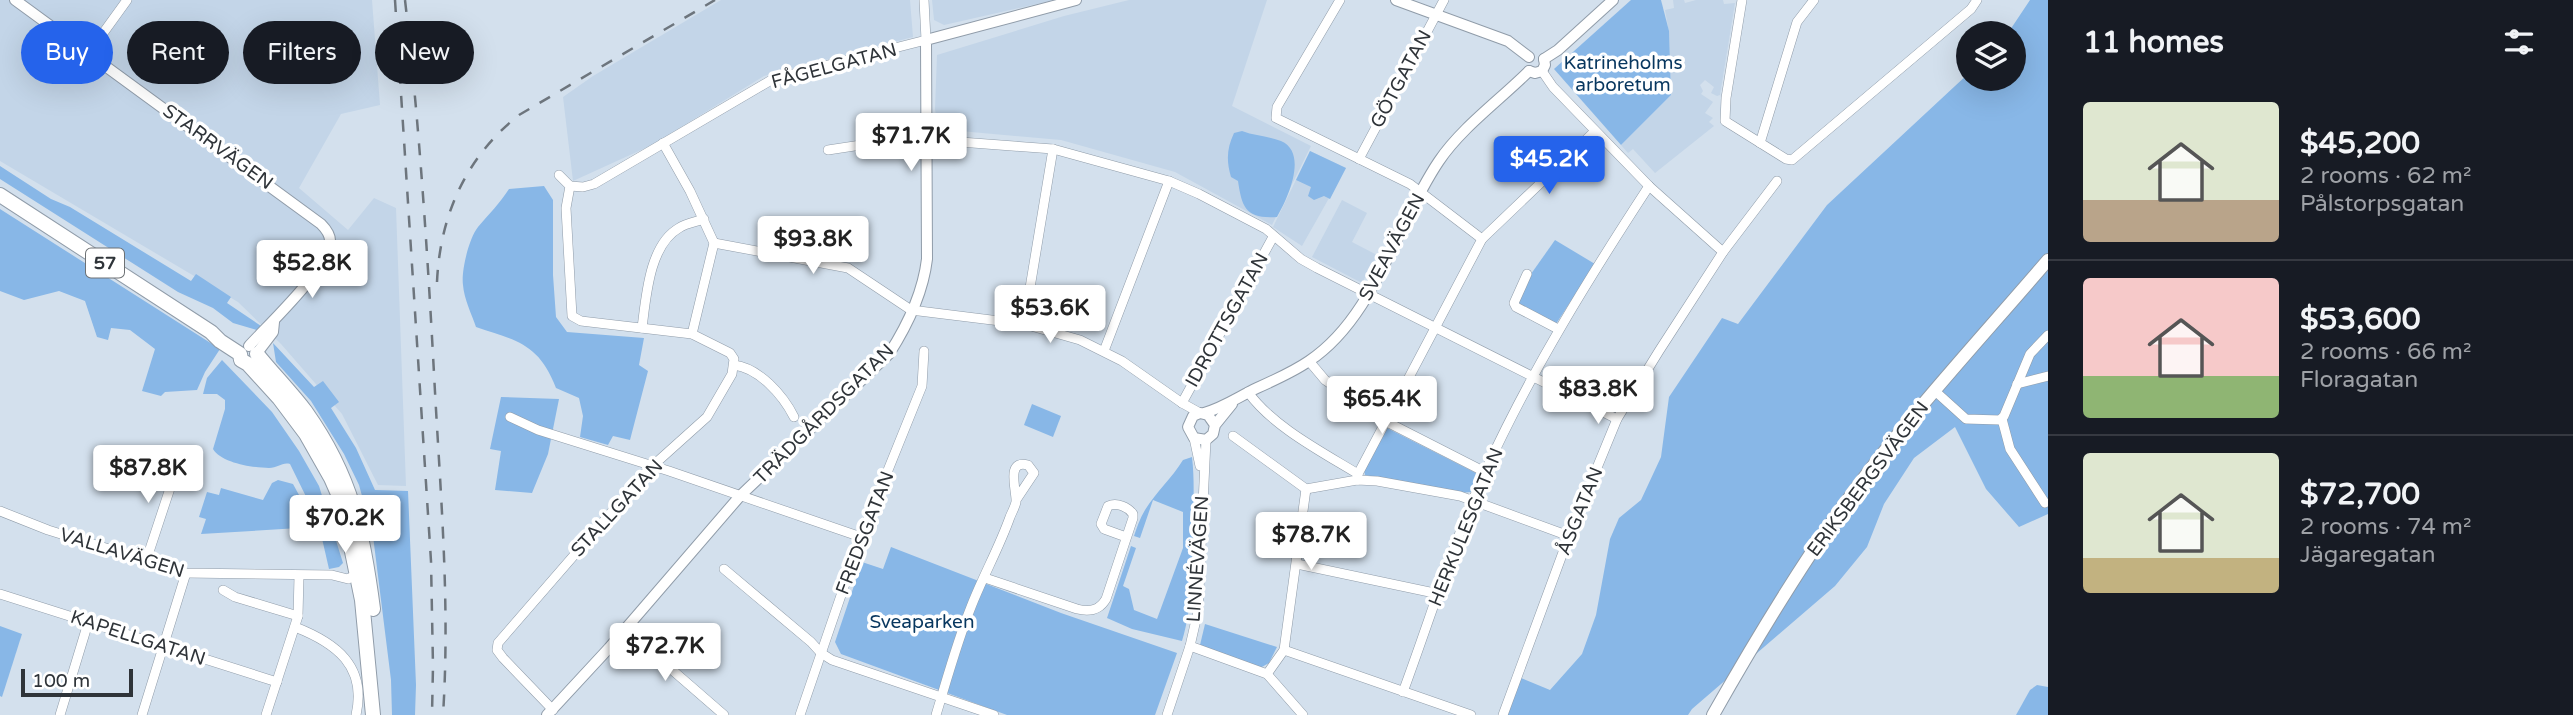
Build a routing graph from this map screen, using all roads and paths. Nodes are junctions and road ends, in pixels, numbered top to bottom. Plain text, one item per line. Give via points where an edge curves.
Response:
1 (15, 0) edge
2 (127, 0) edge
3 (924, 0) edge
4 (1076, 0) edge
5 (1340, 0) edge
6 (1396, 0) edge
7 (1444, 0) edge
8 (1742, 0) edge
9 (1814, 0) edge
10 (1977, 0) edge
11 (1611, 1) edge
12 (1435, 15) junction
13 (43, 21) edge
14 (112, 21) edge
15 (926, 40) junction
16 (1530, 57) junction
17 (1544, 59) junction
18 (1529, 71) junction
19 (1542, 71) junction
20 (113, 72) edge
21 (1595, 131) junction
22 (926, 139) junction
23 (663, 143) junction
24 (1760, 143) junction
25 (1053, 149) junction
26 (828, 150) dead end
27 (1359, 159) junction
28 (559, 175) dead end
29 (1169, 181) junction
30 (1777, 181) dead end
31 (570, 186) junction
32 (1649, 186) junction
33 (1421, 192) junction
34 (0, 195) edge
35 (704, 219) junction
36 (1273, 237) junction
37 (1482, 239) junction
38 (714, 243) junction
39 (1723, 253) junction
40 (2048, 260) edge
41 (1527, 274) dead end
42 (1367, 294) junction
43 (911, 310) junction
44 (1024, 324) junction
45 (642, 328) junction
46 (1436, 328) junction
47 (1558, 329) junction
48 (692, 334) junction
49 (2048, 335) edge
50 (924, 351) dead end
51 (1104, 351) junction
52 (250, 353) junction
53 (1309, 361) junction
54 (734, 365) junction
55 (1532, 376) junction
56 (2048, 376) edge
57 (2017, 384) junction
58 (1935, 391) junction
59 (1248, 392) junction
60 (1235, 398) junction
61 (1182, 403) junction
62 (1202, 413) junction
63 (510, 417) dead end
64 (794, 417) dead end
65 (1618, 419) junction
66 (2002, 419) junction
67 (1385, 421) junction
68 (1188, 424) junction
69 (1215, 425) junction
70 (1233, 436) dead end
71 (1194, 438) junction
72 (1206, 440) junction
73 (180, 458) dead end
74 (652, 466) junction
75 (1485, 472) junction
76 (1357, 477) junction
77 (1203, 482) junction
78 (1306, 489) junction
79 (740, 496) junction
80 (1016, 500) dead end
81 (1473, 501) junction
82 (2045, 503) dead end
83 (0, 512) edge
84 (1569, 536) junction
85 (861, 537) junction
86 (1126, 537) dead end
87 (146, 561) junction
88 (1297, 564) junction
89 (723, 569) dead end
90 (186, 573) junction
91 (363, 573) junction
92 (299, 576) junction
93 (985, 578) junction
94 (223, 590) dead end
95 (0, 594) edge
96 (1438, 594) junction
97 (298, 616) junction
98 (88, 623) junction
99 (295, 627) junction
100 (625, 629) junction
101 (163, 646) junction
102 (1190, 646) junction
103 (1284, 650) junction
104 (821, 653) junction
105 (1267, 674) junction
106 (277, 682) junction
107 (1403, 692) junction
108 (942, 697) junction
109 (550, 712) edge
110 (60, 715) edge
111 (142, 715) edge
112 (266, 715) edge
113 (356, 715) edge
114 (373, 715) edge
115 (382, 715) edge
116 (724, 715) edge
117 (800, 715) edge
118 (936, 715) edge
119 (994, 715) edge
120 (1167, 715) edge
121 (1303, 715) edge
122 (1471, 715) edge
123 (1503, 715) edge
124 (1713, 715) edge

1 - 13 street, STARRVÄGEN
2 - 14 street
3 - 15 street, TRÄDGÅRDSGATAN
4 - 15 street, FÅGELGATAN
5 - 27 street via 1274,113 1281,122
6 - 12 street
7 - 12 street, GÖTGATAN
8 - 24 street via 1724,113 1726,121
9 - 24 street via 1797,22
10 - 24 street via 1796,158 1786,159
11 - 17 street
12 - 16 street via 1508,41
12 - 27 street, GÖTGATAN
15 - 22 street, TRÄDGÅRDSGATAN
15 - 23 street, FÅGELGATAN via 773,79
16 - 17 street via 1537,54
16 - 18 street
17 - 19 street
18 - 19 street
18 - 33 street, SVEAVÄGEN via 1446,151
19 - 21 street
20 - 52 street, STARRVÄGEN via 321,223 330,238 324,258 274,322 273,332
21 - 32 street
21 - 37 street
22 - 25 street
22 - 26 street
22 - 43 street, TRÄDGÅRDSGATAN via 927,259
23 - 31 street, FÅGELGATAN via 594,184
23 - 35 street
25 - 29 street
25 - 44 street
27 - 33 street
28 - 31 street
29 - 36 street via 1266,229
29 - 51 street
30 - 39 street, ÅSGATAN
31 - 45 street via 566,208 573,317
32 - 39 street
32 - 47 street, HERKULESGATAN
33 - 37 street
33 - 42 street, SVEAVÄGEN
34 - 52 main road, 57
35 - 38 street
35 - 45 street via 678,228 655,259
36 - 42 street via 1301,259
36 - 61 street, IDROTTSGATAN
37 - 46 street
38 - 43 street via 848,268
38 - 48 street
39 - 65 street, ÅSGATAN
40 - 58 main road, ERIKSBERGSVÄGEN
41 - 47 street via 1516,307
42 - 46 street
42 - 53 street, SVEAVÄGEN via 1351,321
43 - 44 street
43 - 79 street, TRÄDGÅRDSGATAN via 889,354
44 - 51 street
45 - 48 street
46 - 55 street
46 - 67 street
47 - 55 street, HERKULESGATAN
48 - 54 street via 730,353
49 - 57 street via 2030,354
50 - 85 street, FREDSGATAN via 922,386
51 - 61 street
52 - 91 main road, 57 via 331,478
53 - 59 street, SVEAVÄGEN
53 - 67 street via 1325,380
54 - 64 street via 756,372 788,404
54 - 74 street, STALLGATAN via 707,417
55 - 65 street
55 - 75 street, HERKULESGATAN
56 - 57 street
57 - 66 street
58 - 66 street via 1966,419
58 - 124 main road, ERIKSBERGSVÄGEN via 1819,540
59 - 60 street, SVEAVÄGEN
59 - 76 street via 1274,419
60 - 62 street, SVEAVÄGEN
60 - 69 street, SVEAVÄGEN
61 - 62 street
61 - 68 street
62 - 68 street
62 - 69 street
63 - 74 street
65 - 84 street, ÅSGATAN
66 - 82 street via 2010,449
67 - 75 street
67 - 76 street
68 - 71 street
69 - 72 street
70 - 78 street
71 - 72 street
71 - 77 street, LINNÉVÄGEN
72 - 77 street, LINNÉVÄGEN
73 - 87 street
74 - 79 street
74 - 109 street, STALLGATAN via 501,638 497,650
75 - 81 street, HERKULESGATAN
76 - 78 street
76 - 81 street
77 - 102 street, LINNÉVÄGEN via 1198,611
78 - 88 street
79 - 85 street
79 - 100 street, TRÄDGÅRDSGATAN
80 - 93 street
81 - 84 street
81 - 96 street, HERKULESGATAN
83 - 87 street, VALLAVÄGEN
84 - 123 street, ÅSGATAN
85 - 104 street, FREDSGATAN
86 - 93 street via 1106,599 1092,611
87 - 90 street, VALLAVÄGEN
88 - 96 street
88 - 103 street
89 - 104 street
90 - 92 street, VALLAVÄGEN
90 - 101 street
91 - 92 street, VALLAVÄGEN via 348,579
91 - 114 main road, 57
91 - 115 main road, 57
92 - 97 street
93 - 108 street
94 - 97 street
95 - 98 street, KAPELLGATAN
96 - 107 street, HERKULESGATAN
97 - 99 street
98 - 101 street, KAPELLGATAN
98 - 110 street
99 - 106 street
99 - 113 street via 331,645 347,660 358,690
100 - 109 street, TRÄDGÅRDSGATAN
100 - 116 street
101 - 106 street, KAPELLGATAN
101 - 111 street
102 - 105 street
102 - 120 street, LINNÉVÄGEN
103 - 105 street
103 - 107 street
104 - 108 street
104 - 117 street, FREDSGATAN
105 - 121 street
106 - 112 street
107 - 122 street
108 - 118 street
108 - 119 street

